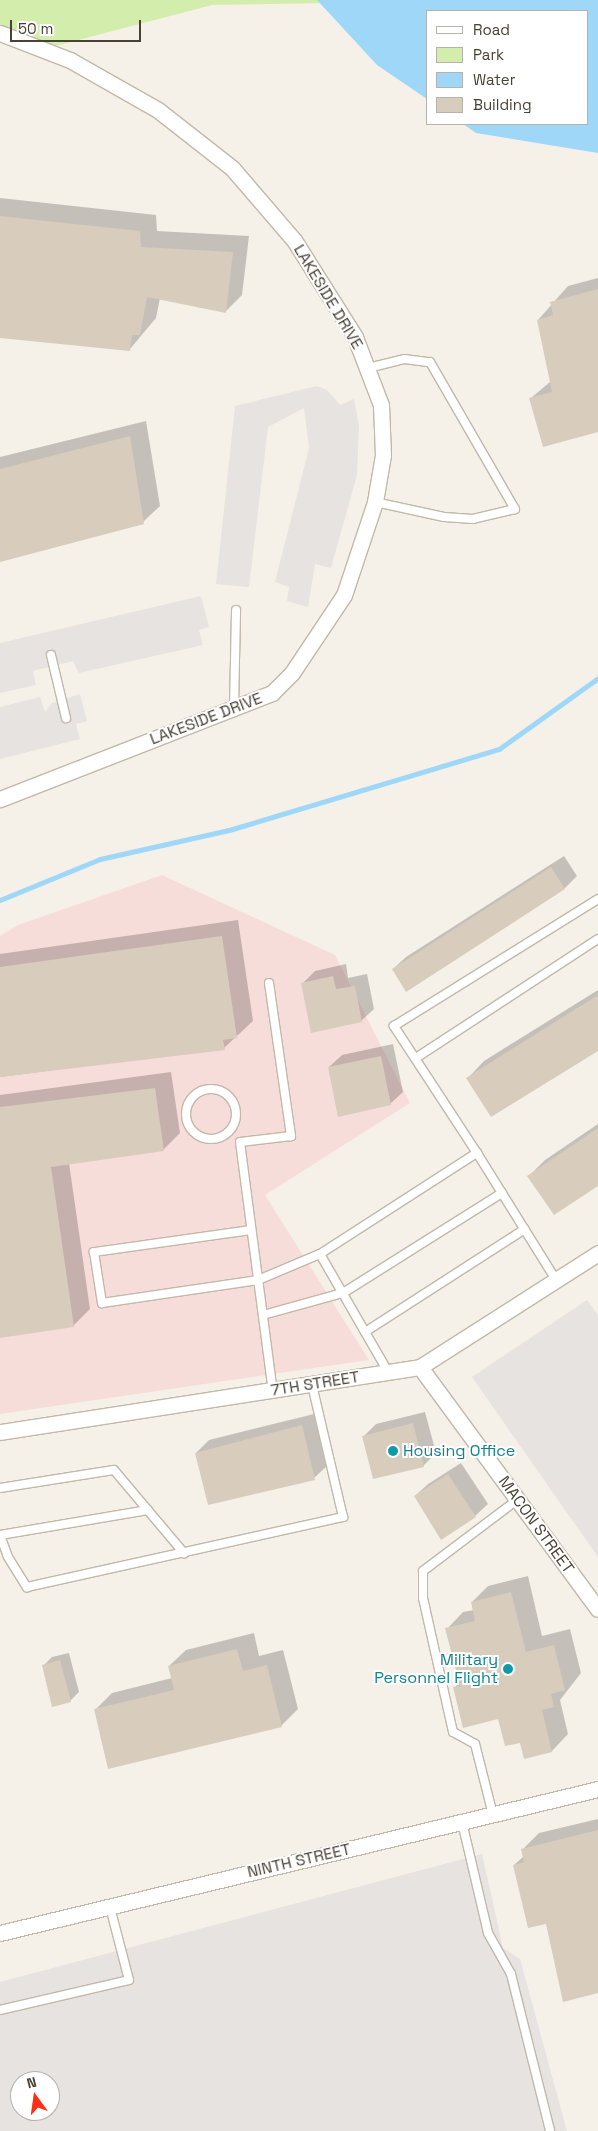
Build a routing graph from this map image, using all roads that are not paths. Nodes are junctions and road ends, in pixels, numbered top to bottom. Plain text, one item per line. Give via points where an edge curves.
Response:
1 (0, 33) edge
2 (368, 368) junction
3 (376, 502) junction
4 (236, 610) dead end
5 (51, 655) dead end
6 (234, 708) junction
7 (66, 718) dead end
8 (0, 799) edge
9 (598, 899) edge
10 (598, 940) edge
11 (269, 983) dead end
12 (416, 1058) junction
13 (229, 1132) junction
14 (240, 1142) junction
15 (477, 1154) junction
16 (502, 1194) junction
17 (525, 1229) junction
18 (251, 1230) junction
19 (598, 1253) edge
20 (320, 1254) junction
21 (258, 1280) junction
22 (556, 1280) junction
23 (343, 1293) junction
24 (263, 1315) junction
25 (365, 1332) junction
26 (420, 1367) junction
27 (388, 1372) junction
28 (312, 1385) junction
29 (273, 1391) junction
30 (0, 1432) edge
31 (0, 1488) edge
32 (517, 1500) junction
33 (148, 1510) junction
34 (184, 1553) junction
35 (598, 1609) edge
36 (598, 1789) edge
37 (493, 1815) junction
38 (462, 1822) junction
39 (110, 1907) junction
40 (0, 1933) edge
41 (0, 2010) edge
42 (550, 2131) edge

1 - 2 street, LAKESIDE DRIVE via 70,60 158,110 226,162 294,240 342,316
2 - 3 street, LAKESIDE DRIVE via 381,405 384,455
2 - 3 lane via 404,359 430,362 515,510 474,519 444,517
3 - 6 street, LAKESIDE DRIVE via 344,595 292,673 272,693
4 - 6 lane
5 - 7 lane
6 - 8 street, LAKESIDE DRIVE
9 - 12 lane via 394,1026
10 - 12 lane
11 - 14 lane via 291,1136
12 - 15 lane
13 - 13 lane via 222,1137 205,1139 191,1130 185,1114 191,1098 205,1090 228,1095 236,1118
13 - 14 lane
14 - 18 lane
15 - 16 lane
15 - 20 lane
16 - 17 lane
16 - 23 lane
17 - 22 lane
17 - 25 lane
18 - 21 lane
18 - 21 lane via 94,1252 102,1303
19 - 22 street, 7TH STREET
20 - 21 lane
20 - 23 lane
21 - 24 lane
22 - 26 street, 7TH STREET
23 - 24 lane
23 - 25 lane
24 - 29 lane
25 - 27 lane
26 - 27 street, 7TH STREET
26 - 32 street, MACON STREET
27 - 28 street, 7TH STREET
28 - 29 street, 7TH STREET
28 - 34 lane via 343,1516
29 - 30 street, 7TH STREET
31 - 33 lane via 114,1470
32 - 35 street, MACON STREET
32 - 37 lane via 423,1571 423,1598 453,1732 476,1744
33 - 34 lane
33 - 34 lane via 0,1535 8,1557 27,1587
36 - 37 street, NINTH STREET
37 - 38 street, NINTH STREET
38 - 39 street, NINTH STREET
38 - 42 lane via 488,1933 511,1974
39 - 40 street, NINTH STREET
39 - 41 lane via 129,1980

